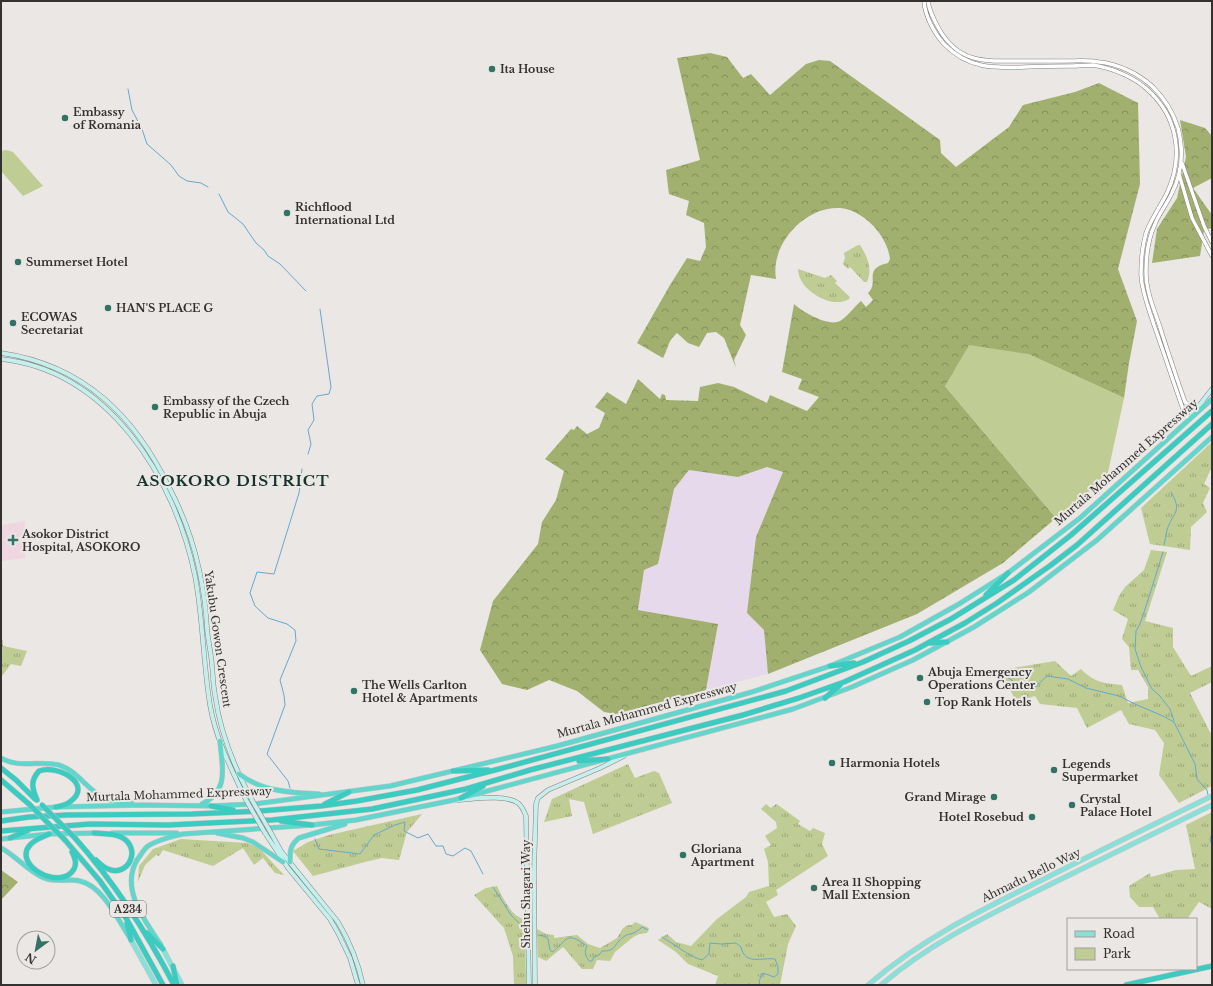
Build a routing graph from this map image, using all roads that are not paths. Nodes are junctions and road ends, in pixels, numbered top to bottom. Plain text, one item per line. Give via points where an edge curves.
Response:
1 (924, 1) edge
2 (928, 1) edge
3 (1177, 154) junction
4 (1182, 162) junction
5 (1176, 168) junction
6 (1179, 175) junction
7 (1212, 242) edge
8 (1212, 256) edge
9 (1156, 316) junction
10 (1152, 317) junction
11 (1, 353) edge
12 (1, 359) edge
13 (1212, 389) edge
14 (1212, 399) edge
15 (1199, 408) junction
16 (1212, 412) edge
17 (1189, 419) junction
18 (1212, 424) edge
19 (1212, 437) edge
20 (1008, 573) junction
21 (979, 602) junction
22 (947, 642) junction
23 (928, 644) junction
24 (862, 662) junction
25 (830, 666) junction
26 (844, 682) junction
27 (825, 698) junction
28 (220, 741) junction
29 (627, 754) junction
30 (1, 758) edge
31 (608, 759) junction
32 (568, 761) junction
33 (1, 768) edge
34 (499, 769) junction
35 (453, 771) junction
36 (239, 774) junction
37 (1, 781) edge
38 (490, 782) junction
39 (349, 792) junction
40 (332, 794) junction
41 (1212, 796) edge
42 (461, 798) junction
43 (37, 800) junction
44 (454, 800) junction
45 (143, 805) junction
46 (200, 805) junction
47 (1212, 805) edge
48 (211, 806) junction
49 (321, 806) junction
50 (56, 807) junction
51 (1, 812) edge
52 (242, 812) junction
53 (272, 820) junction
54 (356, 820) junction
55 (1, 821) edge
56 (312, 825) junction
57 (35, 828) junction
58 (1, 831) edge
59 (209, 832) junction
60 (94, 833) junction
61 (49, 834) junction
62 (184, 834) junction
63 (10, 838) junction
64 (1, 839) edge
65 (66, 841) junction
66 (1, 848) edge
67 (88, 853) junction
68 (283, 862) junction
69 (290, 862) junction
70 (126, 918) junction
71 (141, 926) junction
72 (131, 940) junction
73 (163, 949) junction
74 (173, 966) junction
75 (1212, 966) edge
76 (1197, 969) edge
77 (1194, 970) edge
78 (156, 985) edge
79 (163, 985) edge
80 (175, 985) edge
81 (182, 985) edge
82 (358, 985) edge
83 (363, 985) edge
84 (529, 985) edge
85 (535, 985) edge
86 (868, 985) edge
87 (881, 985) edge
88 (1126, 985) edge

1 - 3 street via 931,24 940,40 959,57 974,64 997,68 1093,66 1136,81 1154,95 1165,111 1176,138
2 - 4 street via 932,17 943,35 954,48 976,59 997,62 1101,62 1139,76 1158,92 1174,115 1181,144
3 - 4 street
3 - 5 street
4 - 6 street
4 - 7 street
5 - 6 street
5 - 10 street via 1167,193 1150,224 1141,254 1142,286
6 - 8 street via 1192,218
6 - 9 street via 1154,225 1147,250 1148,288
9 - 10 street
9 - 15 street via 1185,402
10 - 17 street
11 - 36 main road, Yakubu Gowon Crescent via 24,357 57,368 96,392 116,408 133,427 164,477 178,504 199,568 215,697 222,729
12 - 28 main road, Yakubu Gowon Crescent via 50,371 89,394 129,431 157,474 173,507 190,557 198,596 210,705
13 - 15 main road
14 - 15 highway, Murtala Mohammed Expressway
15 - 17 highway, Murtala Mohammed Expressway
16 - 21 highway, Murtala Mohammed Expressway via 1071,535 1014,580
17 - 20 highway, Murtala Mohammed Expressway via 1080,518
18 - 23 highway via 1102,524 1051,566 965,623
19 - 22 highway via 1096,540 1050,576 1000,611
20 - 21 highway
20 - 25 highway, Murtala Mohammed Expressway via 900,637
21 - 24 highway, Murtala Mohammed Expressway via 909,641
22 - 23 highway
22 - 27 highway via 885,673
23 - 26 highway
24 - 25 highway
24 - 34 highway, Murtala Mohammed Expressway via 786,691
25 - 35 highway, Murtala Mohammed Expressway via 752,692 557,746
26 - 27 highway
26 - 32 highway via 769,708
27 - 29 highway
28 - 46 highway via 221,787 217,794
28 - 68 main road, Yakubu Gowon Crescent, bridge via 246,800
29 - 31 highway
29 - 85 main road, Shehu Shagari Way via 548,790 538,798 534,872
30 - 45 highway via 17,764 42,763 60,766 74,773 105,798
31 - 32 highway
31 - 42 highway
32 - 38 highway
33 - 43 highway, A234
34 - 35 highway
34 - 49 highway, Murtala Mohammed Expressway via 416,790
35 - 39 highway, Murtala Mohammed Expressway via 390,786
36 - 40 highway via 266,787
36 - 69 main road, Yakubu Gowon Crescent, bridge
37 - 65 highway, A234, bridge via 29,804
38 - 42 highway
38 - 53 highway via 372,809
39 - 40 highway, Murtala Mohammed Expressway
39 - 49 highway
40 - 48 highway, Murtala Mohammed Expressway via 266,803
41 - 86 main road, Ahmadu Bello Way via 984,908 920,945
42 - 44 highway
43 - 50 highway via 32,782 39,771 50,769 63,772 74,780 77,790 71,801
43 - 67 highway, A234, bridge
44 - 54 highway
44 - 84 main road, Shehu Shagari Way via 504,799 517,802 527,819
45 - 46 highway, Murtala Mohammed Expressway
45 - 50 highway, Murtala Mohammed Expressway
46 - 48 highway, Murtala Mohammed Expressway
47 - 87 main road, Ahmadu Bello Way via 942,941
48 - 52 highway
49 - 52 highway, Murtala Mohammed Expressway
50 - 51 highway, Murtala Mohammed Expressway
52 - 55 highway, Murtala Mohammed Expressway via 67,815
53 - 56 highway
53 - 57 highway via 168,825 90,824
54 - 56 highway
54 - 69 highway via 299,838 290,848
56 - 59 highway
57 - 58 highway
57 - 63 highway
59 - 62 highway
59 - 68 highway via 243,838
60 - 61 highway
60 - 62 highway
60 - 67 highway via 118,836 125,840 130,844 132,856 126,867 114,871 105,868
61 - 63 highway
61 - 65 highway via 35,840 27,853 28,862 46,876 65,877 73,871 75,859
62 - 73 highway via 163,839 147,847 134,865 131,875 130,884 137,905
63 - 64 highway
65 - 70 highway, A234 via 100,880
66 - 72 highway via 46,879 82,881 94,888 106,901
67 - 71 highway, A234
68 - 82 main road, Yakubu Gowon Crescent via 330,919 350,958
69 - 83 main road, Yakubu Gowon Crescent via 345,933 356,957
70 - 72 highway
70 - 79 highway, A234
71 - 73 highway
71 - 80 highway, A234
72 - 78 main road
73 - 74 main road
74 - 80 highway
74 - 81 main road
75 - 76 highway
77 - 88 highway

